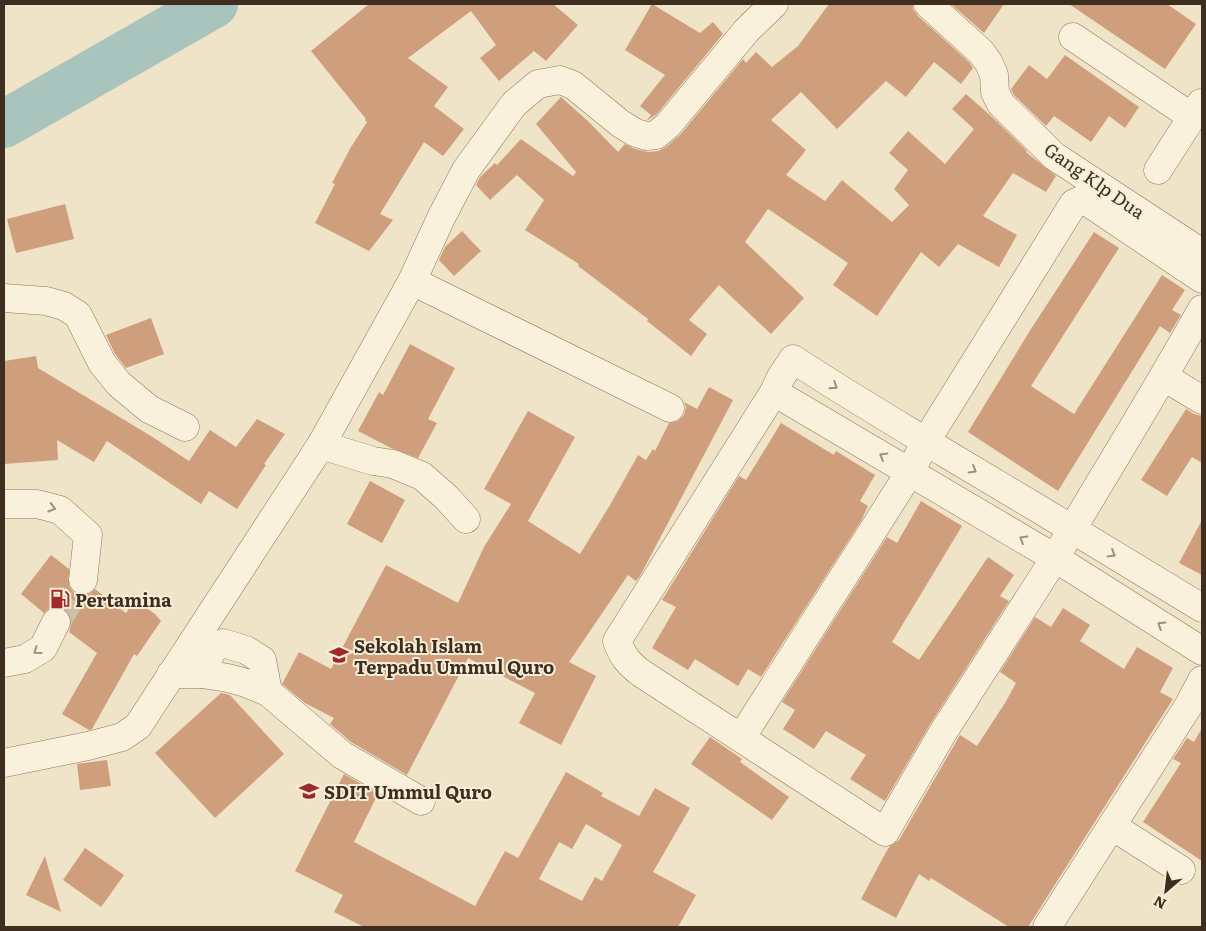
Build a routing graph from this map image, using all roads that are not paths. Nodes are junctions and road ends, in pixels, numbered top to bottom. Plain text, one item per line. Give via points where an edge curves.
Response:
1 (774, 4) edge
2 (928, 4) edge
3 (1073, 37) dead end
4 (1197, 110) edge
5 (1158, 170) dead end
6 (1202, 252) edge
7 (1202, 279) edge
8 (412, 281) junction
9 (4, 298) edge
10 (1202, 309) edge
11 (1164, 377) junction
12 (774, 392) junction
13 (1202, 400) edge
14 (670, 408) dead end
15 (184, 427) dead end
16 (926, 441) junction
17 (321, 445) junction
18 (910, 472) junction
19 (4, 504) edge
20 (466, 519) dead end
21 (1072, 530) junction
22 (1055, 558) junction
23 (83, 580) tunnel mouth
24 (1202, 608) edge
25 (56, 622) tunnel mouth
26 (1202, 651) edge
27 (4, 663) edge
28 (171, 674) junction
29 (1202, 680) edge
30 (742, 738) junction
31 (4, 763) edge
32 (421, 801) dead end
33 (1112, 826) junction
34 (1181, 870) dead end
35 (1047, 927) edge

1 - 8 street via 747,30 668,125 656,135 647,136 621,124 573,85 560,80 538,84 514,104 466,170
2 - 6 street, Gang Klp Dua via 981,52 994,75 995,92 1001,104 1054,156
3 - 4 street
4 - 5 street
7 - 16 street via 1089,204 1081,200 1074,203
8 - 14 street
8 - 17 street
9 - 15 street via 46,301 64,306 78,315 102,363 119,384 149,409
10 - 11 street
11 - 13 street
11 - 21 street
12 -> 16 street via 793,359
18 -> 12 street
12 - 30 street via 617,641 629,664
16 - 18 street
16 -> 21 street
17 - 20 street via 393,464 422,476
17 - 28 street
22 -> 18 street
18 - 30 street
19 -> 23 street via 37,504 60,510 88,535
21 - 22 street
21 -> 24 street
26 -> 22 street
22 - 30 street via 942,734 885,832
25 -> 27 street via 43,648 25,659
28 - 31 street via 138,726 122,737
28 - 32 street via 202,674 246,682 268,692 342,755
29 - 33 street
33 - 34 street
33 - 35 street

